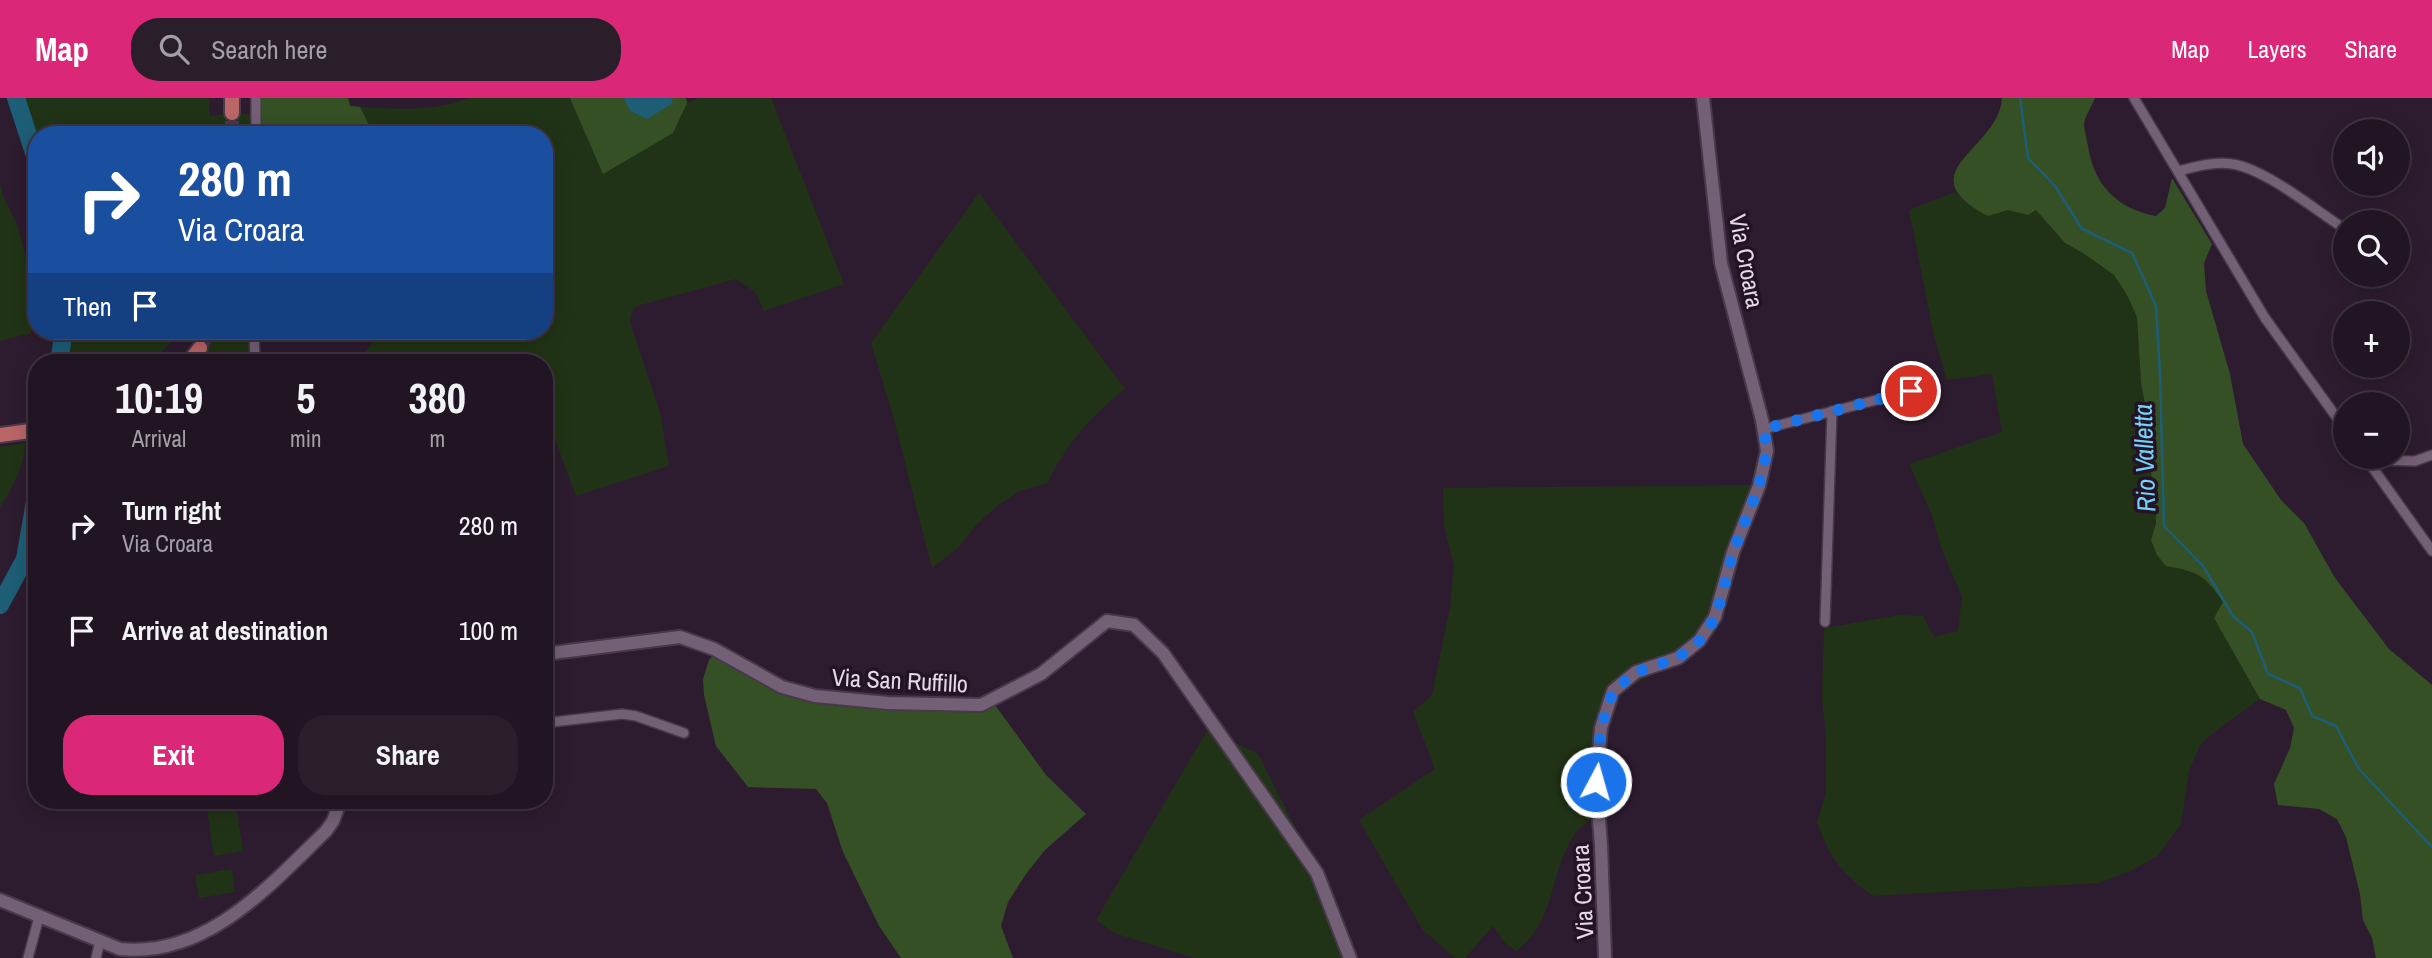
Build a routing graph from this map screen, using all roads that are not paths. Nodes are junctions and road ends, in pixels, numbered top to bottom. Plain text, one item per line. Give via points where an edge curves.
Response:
1 (256, 98) edge
2 (1703, 98) edge
3 (2134, 98) edge
4 (257, 126) edge
5 (2178, 172) junction
6 (2333, 221) edge
7 (200, 348) tunnel mouth
8 (195, 354) edge
9 (1911, 391) dead end
10 (1832, 411) junction
11 (2333, 412) edge
12 (1764, 429) junction
13 (28, 431) edge
14 (0, 435) edge
15 (2432, 455) edge
16 (2410, 461) edge
17 (2374, 469) edge
18 (2432, 551) edge
19 (1825, 622) dead end
20 (553, 652) edge
21 (553, 722) edge
22 (684, 733) dead end
23 (338, 809) edge
24 (0, 900) edge
25 (39, 917) junction
26 (100, 942) junction
27 (122, 953) edge
28 (137, 955) edge
29 (28, 958) edge
30 (96, 958) edge
31 (1350, 958) edge
32 (1605, 958) edge

1 - 4 street
2 - 12 street, Via Croara via 1721,263
3 - 5 street
5 - 6 street via 2230,163 2254,170
5 - 11 street via 2265,318
7 - 8 main road
9 - 10 street
10 - 12 street
10 - 19 street
12 - 32 street, Via Croara via 1767,451 1759,486 1733,552 1716,617 1699,641 1678,658 1636,672 1613,691 1601,728 1596,782
13 - 14 main road
15 - 16 street
17 - 18 street
20 - 31 street, Via San Ruffillo via 680,637 714,649 782,687 815,696 981,705 1041,674 1107,621 1135,625 1163,653 1317,873
21 - 22 street via 622,714
23 - 28 street via 326,831 236,916 171,948
24 - 25 street
25 - 26 street
25 - 29 street
26 - 27 street
26 - 30 street
27 - 28 street

